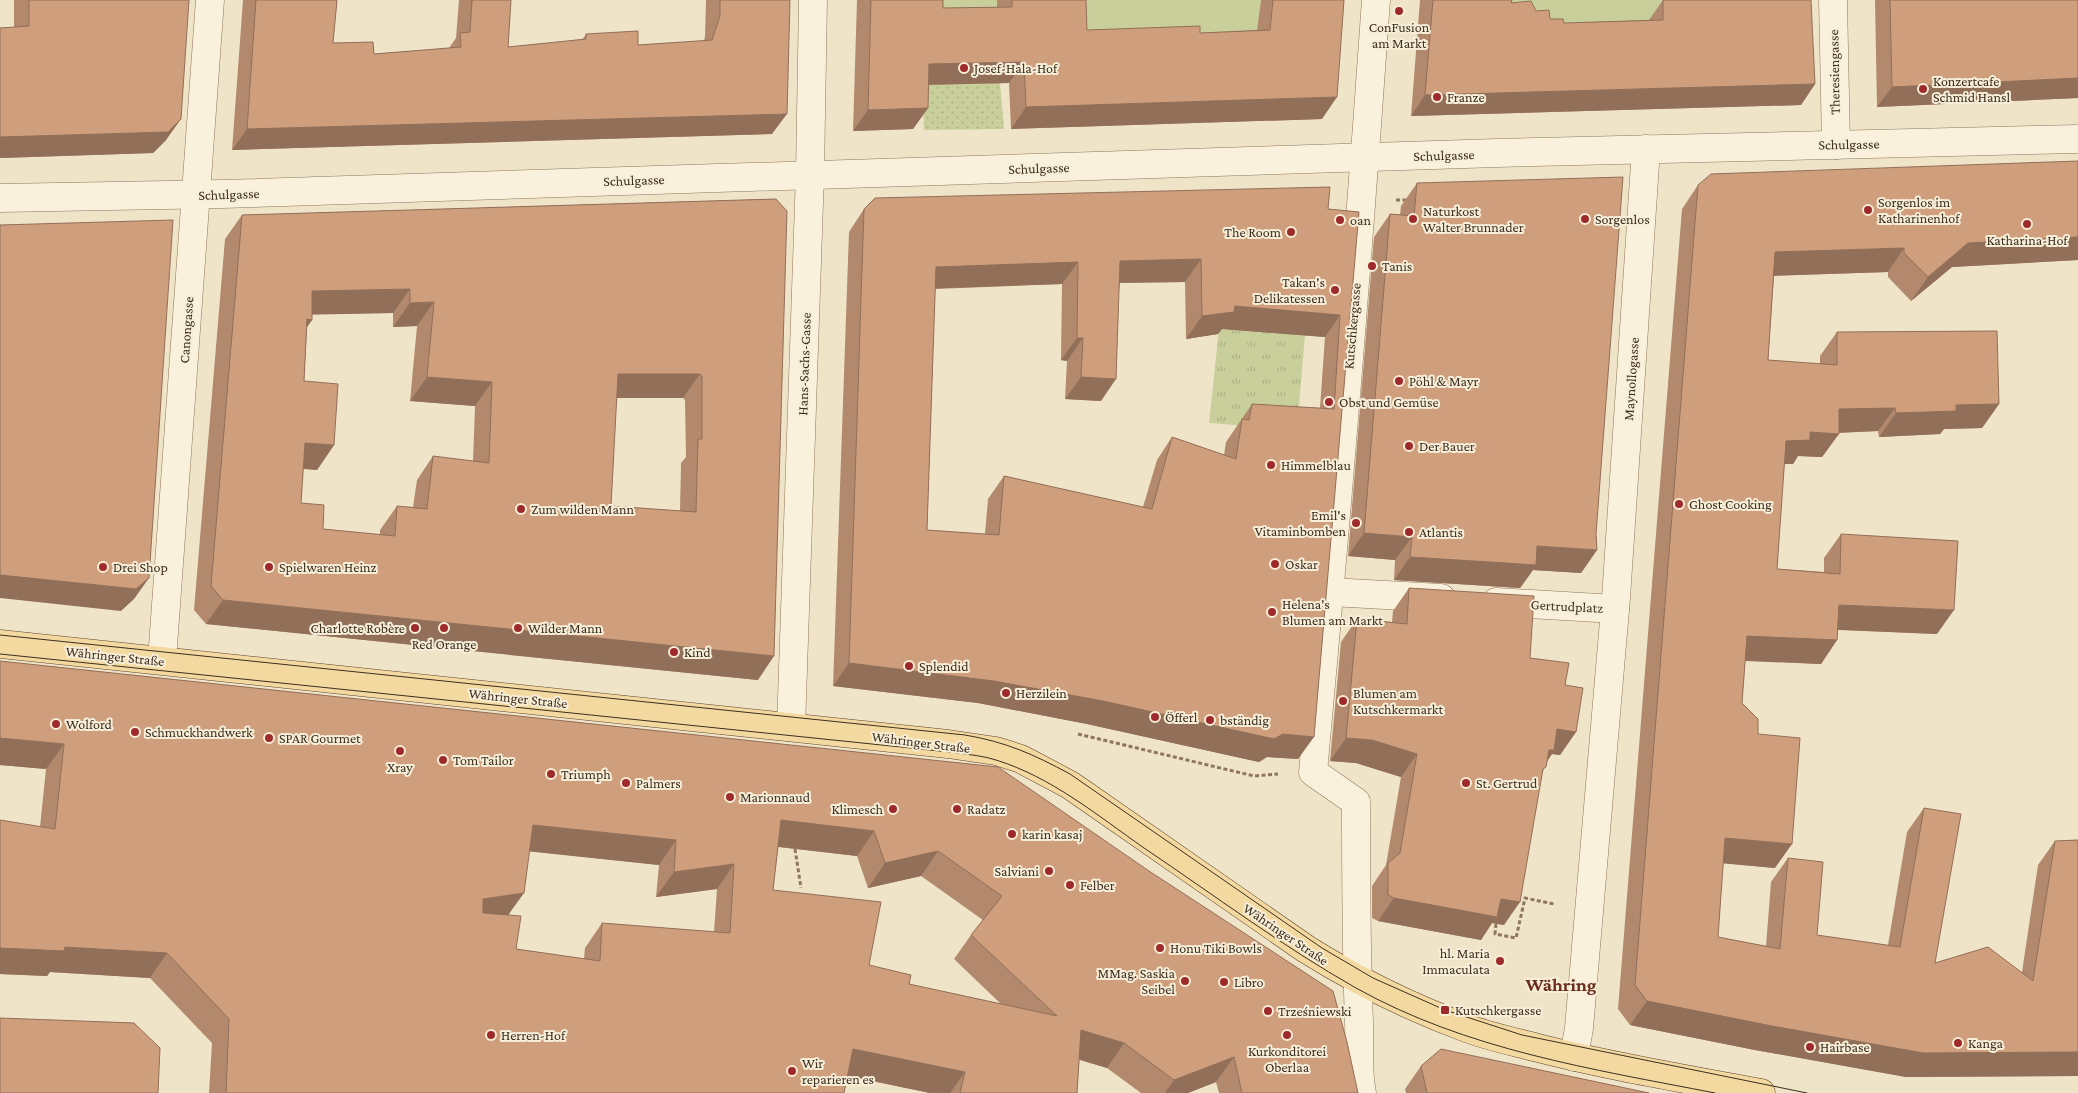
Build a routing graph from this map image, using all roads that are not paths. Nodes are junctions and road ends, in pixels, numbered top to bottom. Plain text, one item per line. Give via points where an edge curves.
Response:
1 (210, 0) edge
2 (813, 0) edge
3 (1376, 0) edge
4 (1833, 0) edge
5 (2078, 139) edge
6 (1836, 145) junction
7 (1646, 149) junction
8 (1365, 158) junction
9 (810, 174) junction
10 (196, 194) junction
11 (0, 198) edge
12 (1330, 592) junction
13 (1615, 609) junction
14 (0, 644) edge
15 (162, 660) junction
16 (791, 727) junction
17 (1357, 979) junction
18 (1574, 1057) junction
19 (1362, 1093) edge
20 (1761, 1093) edge

1 - 10 street, Canongasse
2 - 9 street, Hans-Sachs-Gasse
3 - 8 street, Kutschkergasse
4 - 6 street, Theresiengasse
5 - 6 street, Schulgasse
6 - 7 street, Schulgasse
7 - 8 street, Schulgasse
7 - 13 street, Maynollogasse
8 - 9 street, Schulgasse
8 - 12 street, Kutschkergasse
9 - 10 street, Schulgasse
9 - 16 street, Hans-Sachs-Gasse
10 - 11 street, Schulgasse
10 - 15 street, Canongasse
12 - 13 street, Gertrudplatz
12 - 17 street via 1313,772 1356,802
13 - 18 street, Gertrudplatz
14 - 15 main road, Währinger Straße
15 - 16 main road, Währinger Straße
16 - 17 main road, Währinger Straße via 948,744 996,751 1022,759 1070,785 1271,926
17 - 18 main road, Währinger Straße via 1470,1029
17 - 19 street via 1358,1074
18 - 20 main road, Währinger Straße

